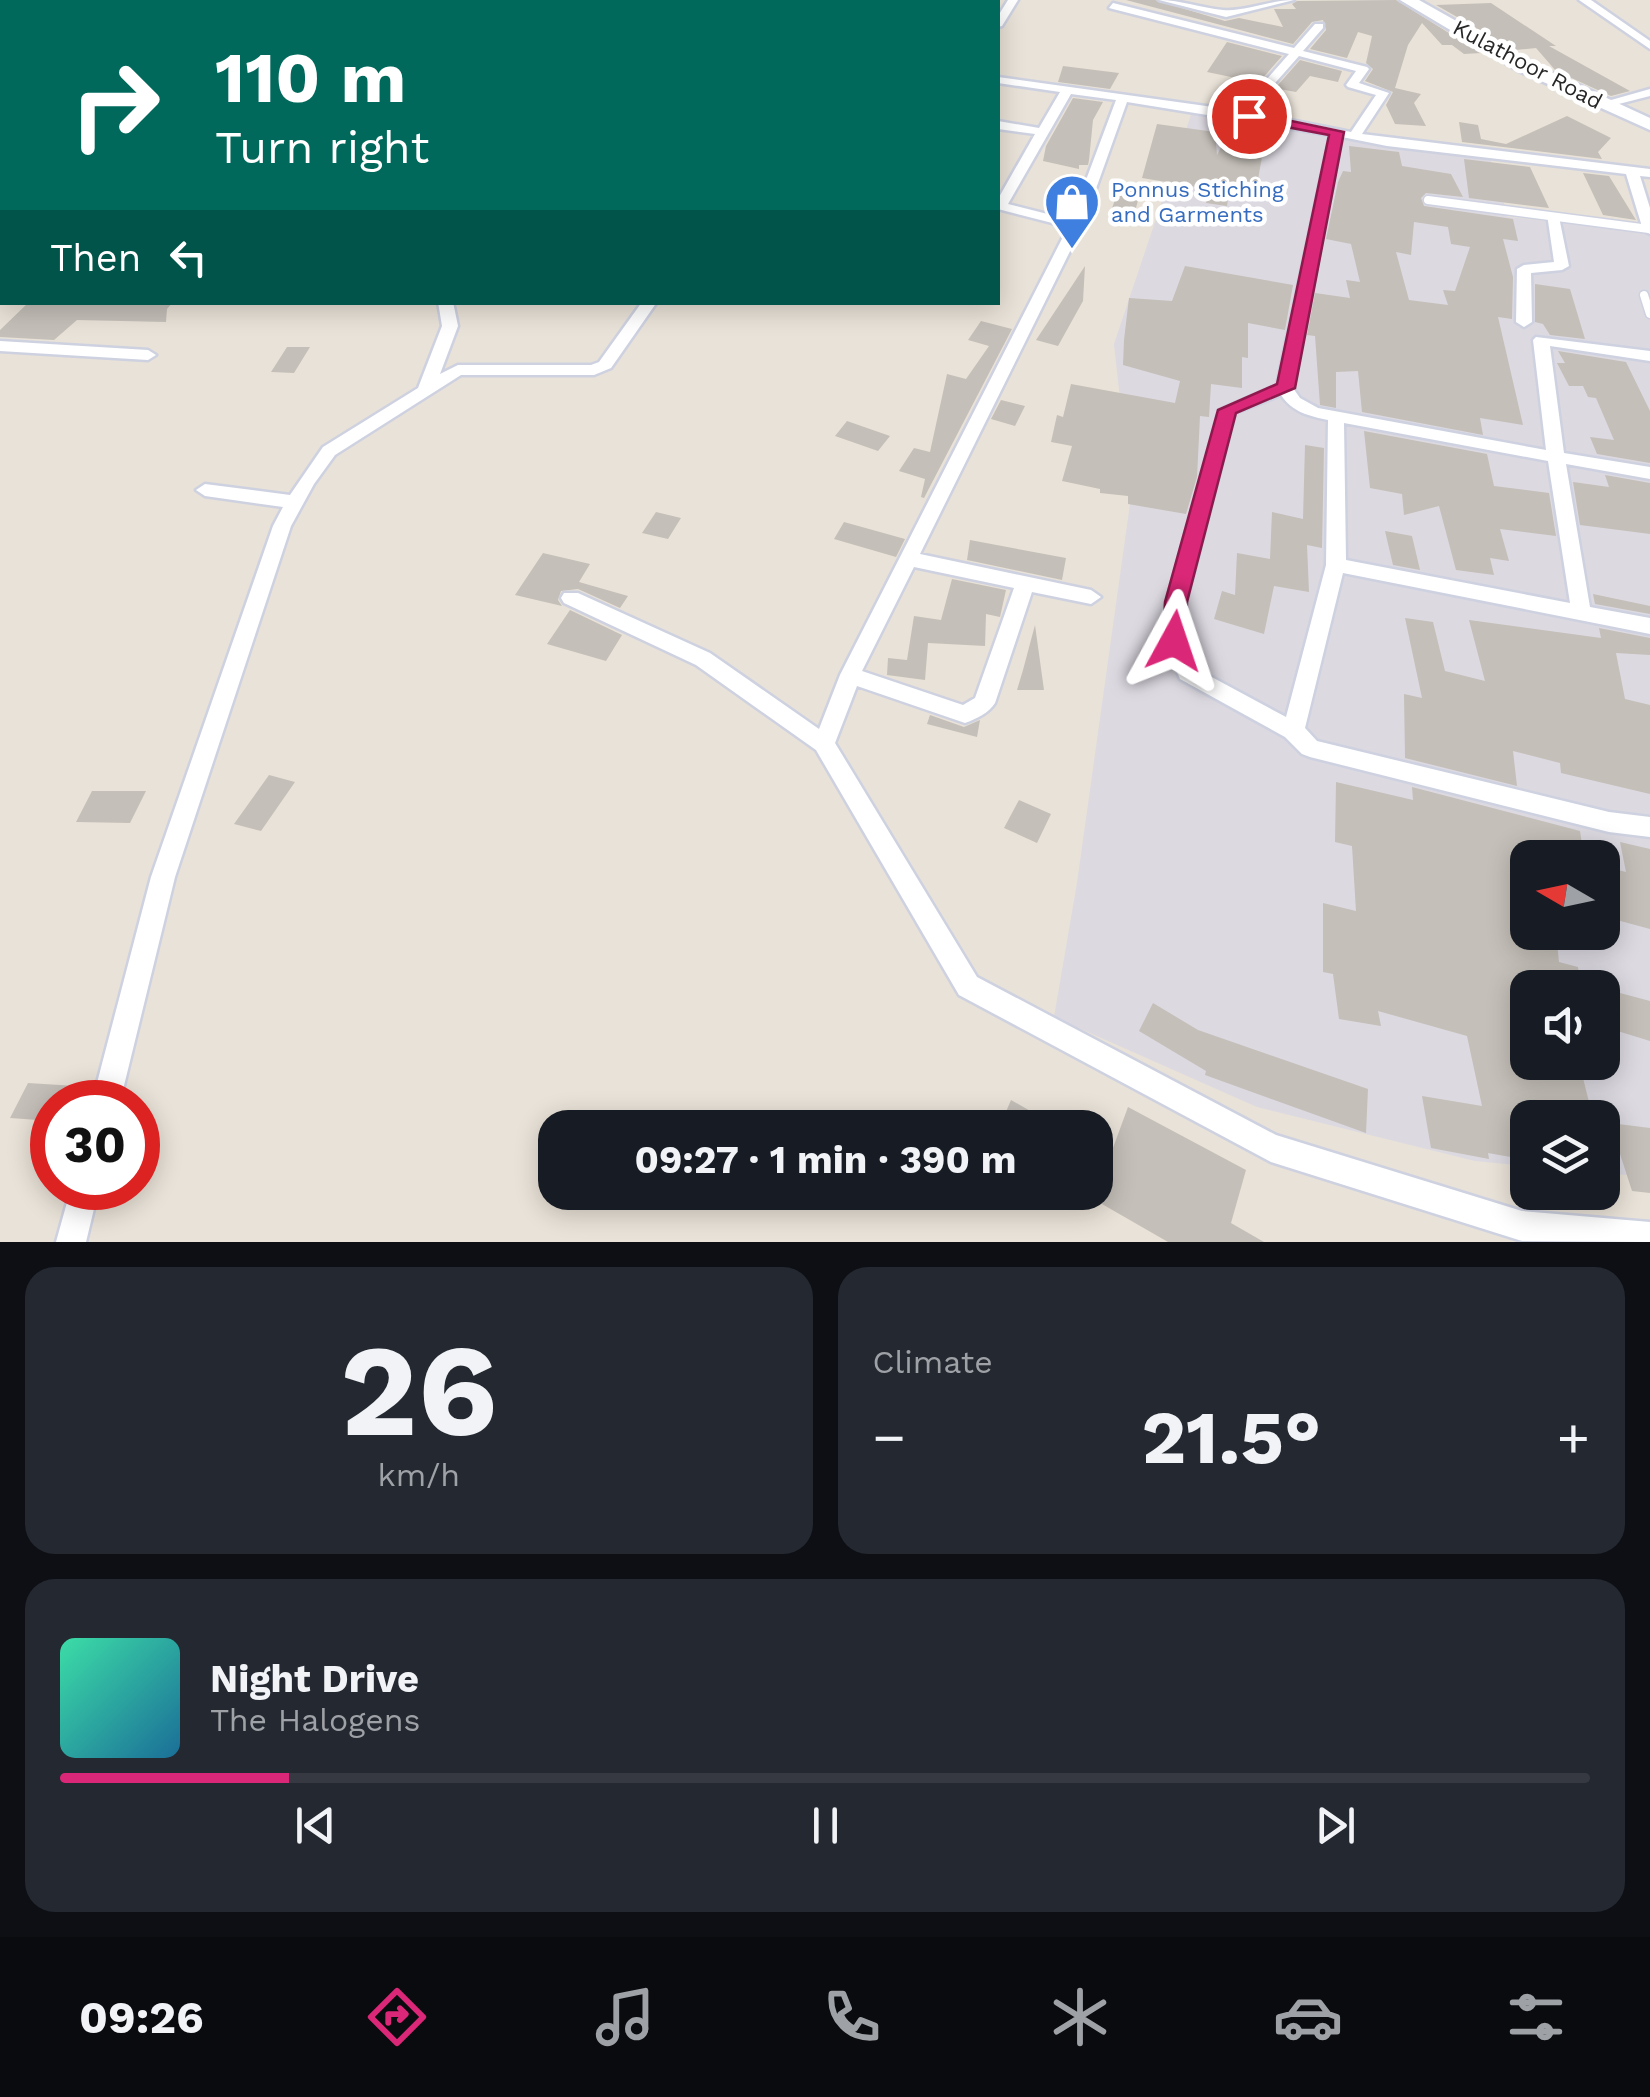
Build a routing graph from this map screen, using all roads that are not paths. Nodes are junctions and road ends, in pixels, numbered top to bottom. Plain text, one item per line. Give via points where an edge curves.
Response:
1 (1164, 0) edge
2 (1289, 0) edge
3 (1408, 0) edge
4 (1584, 0) edge
5 (1113, 6) dead end
6 (1319, 26) dead end
7 (1650, 46) edge
8 (1296, 51) junction
9 (1000, 80) edge
10 (1067, 90) junction
11 (1262, 90) dead end
12 (1650, 92) edge
13 (1123, 97) junction
14 (1603, 104) junction
15 (1000, 125) edge
16 (1650, 125) edge
17 (1044, 132) junction
18 (1346, 134) junction
19 (1632, 171) junction
20 (1650, 173) edge
21 (1428, 200) dead end
22 (1000, 203) edge
23 (1000, 205) edge
24 (1552, 217) junction
25 (1076, 226) junction
26 (1650, 230) edge
27 (1644, 296) dead end
28 (446, 305) edge
29 (648, 305) edge
30 (1650, 314) edge
31 (1524, 322) dead end
32 (0, 346) edge
33 (148, 355) dead end
34 (1650, 356) edge
35 (1285, 388) junction
36 (426, 389) junction
37 (1336, 416) junction
38 (1556, 457) junction
39 (1650, 473) edge
40 (205, 490) dead end
41 (295, 502) junction
42 (910, 559) junction
43 (1336, 564) junction
44 (1025, 583) junction
45 (1091, 597) dead end
46 (572, 598) dead end
47 (1582, 613) junction
48 (1650, 626) edge
49 (850, 675) junction
50 (1293, 732) junction
51 (824, 744) junction
52 (1650, 827) edge
53 (112, 1080) edge
54 (79, 1210) edge
55 (1650, 1237) edge
56 (71, 1242) edge

1 - 2 street via 1226,14
3 - 14 main road, Kulathoor Road
4 - 7 street
5 - 8 street
6 - 8 street
8 - 11 street
8 - 18 street via 1363,69 1352,85 1384,94
9 - 10 street
10 - 13 street
10 - 17 street
12 - 14 street
13 - 18 street
13 - 25 street
14 - 16 main road, Kulathoor Road
15 - 17 street
17 - 22 street
18 - 19 street
18 - 35 street
19 - 20 street
19 - 26 street
21 - 24 lane
23 - 25 street
24 - 26 lane
24 - 31 street via 1562,266 1524,269
25 - 42 street
27 - 30 lane
28 - 36 street via 450,326
29 - 36 street via 605,365 594,370 458,370
32 - 33 street
34 - 38 street via 1541,340
35 - 37 street via 1294,402
35 - 50 street via 1227,410 1176,602 1174,641 1188,673
36 - 41 street via 329,451
37 - 38 street
37 - 43 street
38 - 39 street
38 - 47 street
40 - 41 street
41 - 53 street via 163,878
42 - 44 street
42 - 49 street
43 - 47 street
43 - 50 street
44 - 45 street
44 - 49 street via 976,711 965,714
46 - 51 street via 703,658
47 - 48 street
49 - 51 street
50 - 52 street via 1310,748
51 - 55 street via 968,986 1272,1148 1522,1226
54 - 56 street

